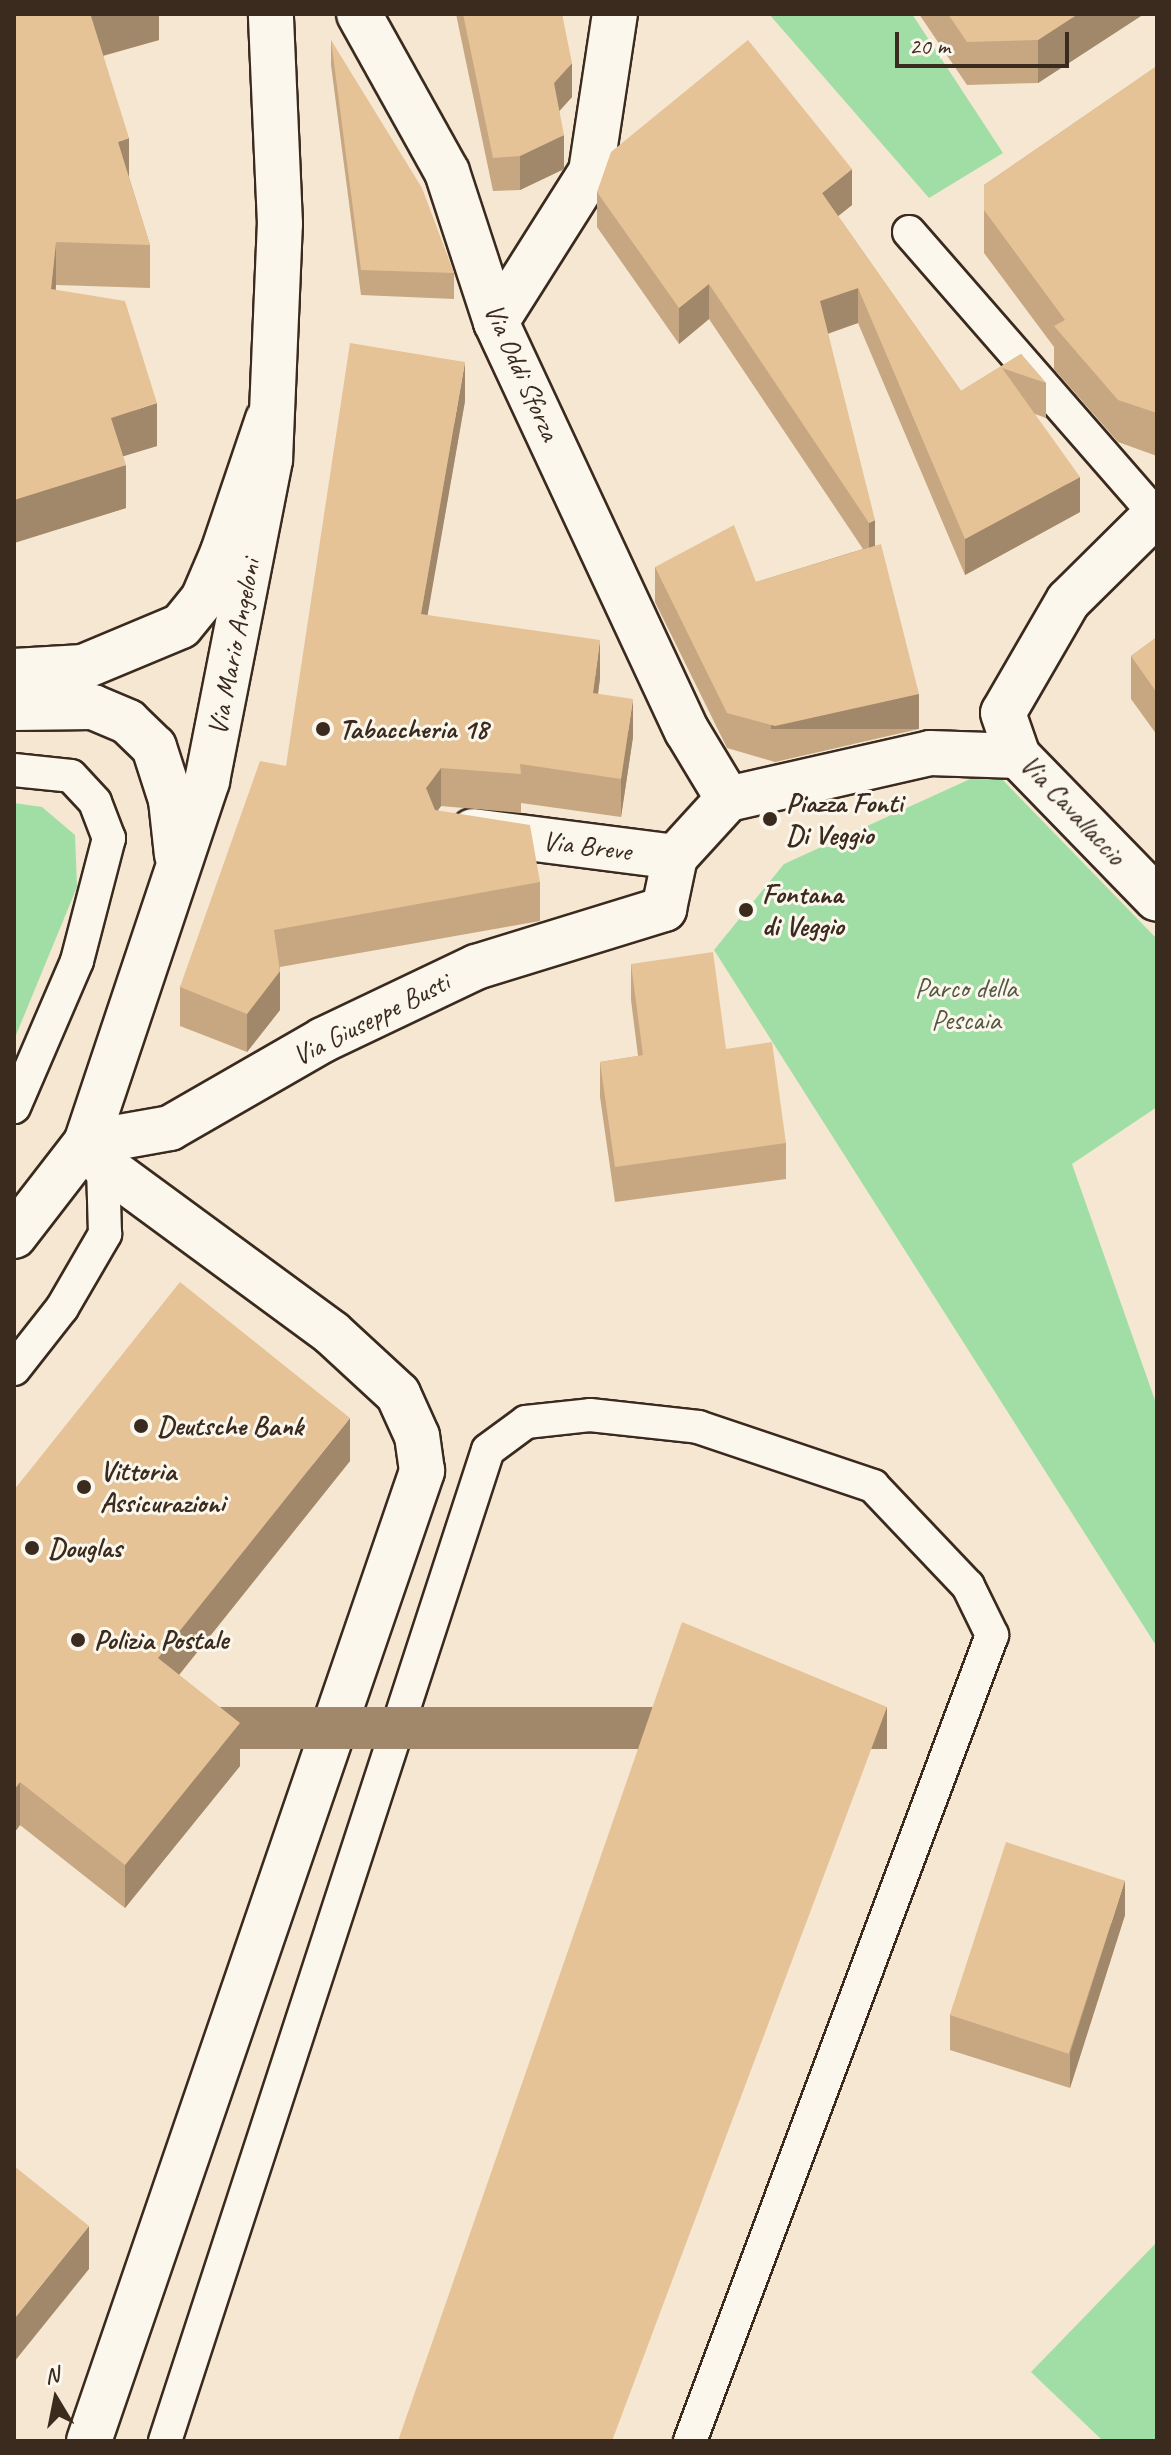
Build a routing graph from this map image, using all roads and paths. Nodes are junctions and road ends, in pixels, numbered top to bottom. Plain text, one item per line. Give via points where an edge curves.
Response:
1 (271, 14) edge
2 (359, 14) edge
3 (615, 14) edge
4 (909, 232) dead end
5 (496, 322) junction
6 (273, 406) junction
7 (1156, 514) edge
8 (14, 671) edge
9 (14, 708) edge
10 (1018, 756) junction
11 (14, 770) edge
12 (728, 799) junction
13 (451, 829) edge
14 (675, 857) junction
15 (179, 878) junction
16 (1157, 899) edge
17 (14, 1107) edge
18 (94, 1154) junction
19 (14, 1236) edge
20 (14, 1369) edge
21 (89, 2441) edge
22 (165, 2441) edge
23 (690, 2441) edge

1 - 6 street, Via Mario Angeloni via 280,132
2 - 5 street, Via Oddi Sforza via 447,172
3 - 5 street via 591,172
4 - 7 lane
5 - 12 street, Via Oddi Sforza via 687,731
6 - 8 street via 223,552 203,599 181,626 83,667
6 - 15 street, Via Mario Angeloni via 259,526 207,781
7 - 10 street, Via Cavallaccio via 1068,601 1003,713
9 - 15 street via 93,707 128,722 154,747 171,800
10 - 12 street via 930,753
10 - 16 street, Via Cavallaccio
11 - 17 lane via 71,776 95,802 109,838 77,961
12 - 14 street
13 - 14 street, Via Breve
14 - 18 street, Via Giuseppe Busti via 664,909 476,967 323,1040 170,1128
15 - 18 street, Via Mario Angeloni
18 - 19 street, Via Mario Angeloni
18 - 20 lane via 105,1234 62,1308
18 - 21 street via 332,1333 383,1379 398,1394 417,1436 422,1471
22 - 23 lane via 488,1450 526,1422 590,1415 698,1427 873,1486 968,1586 992,1635

